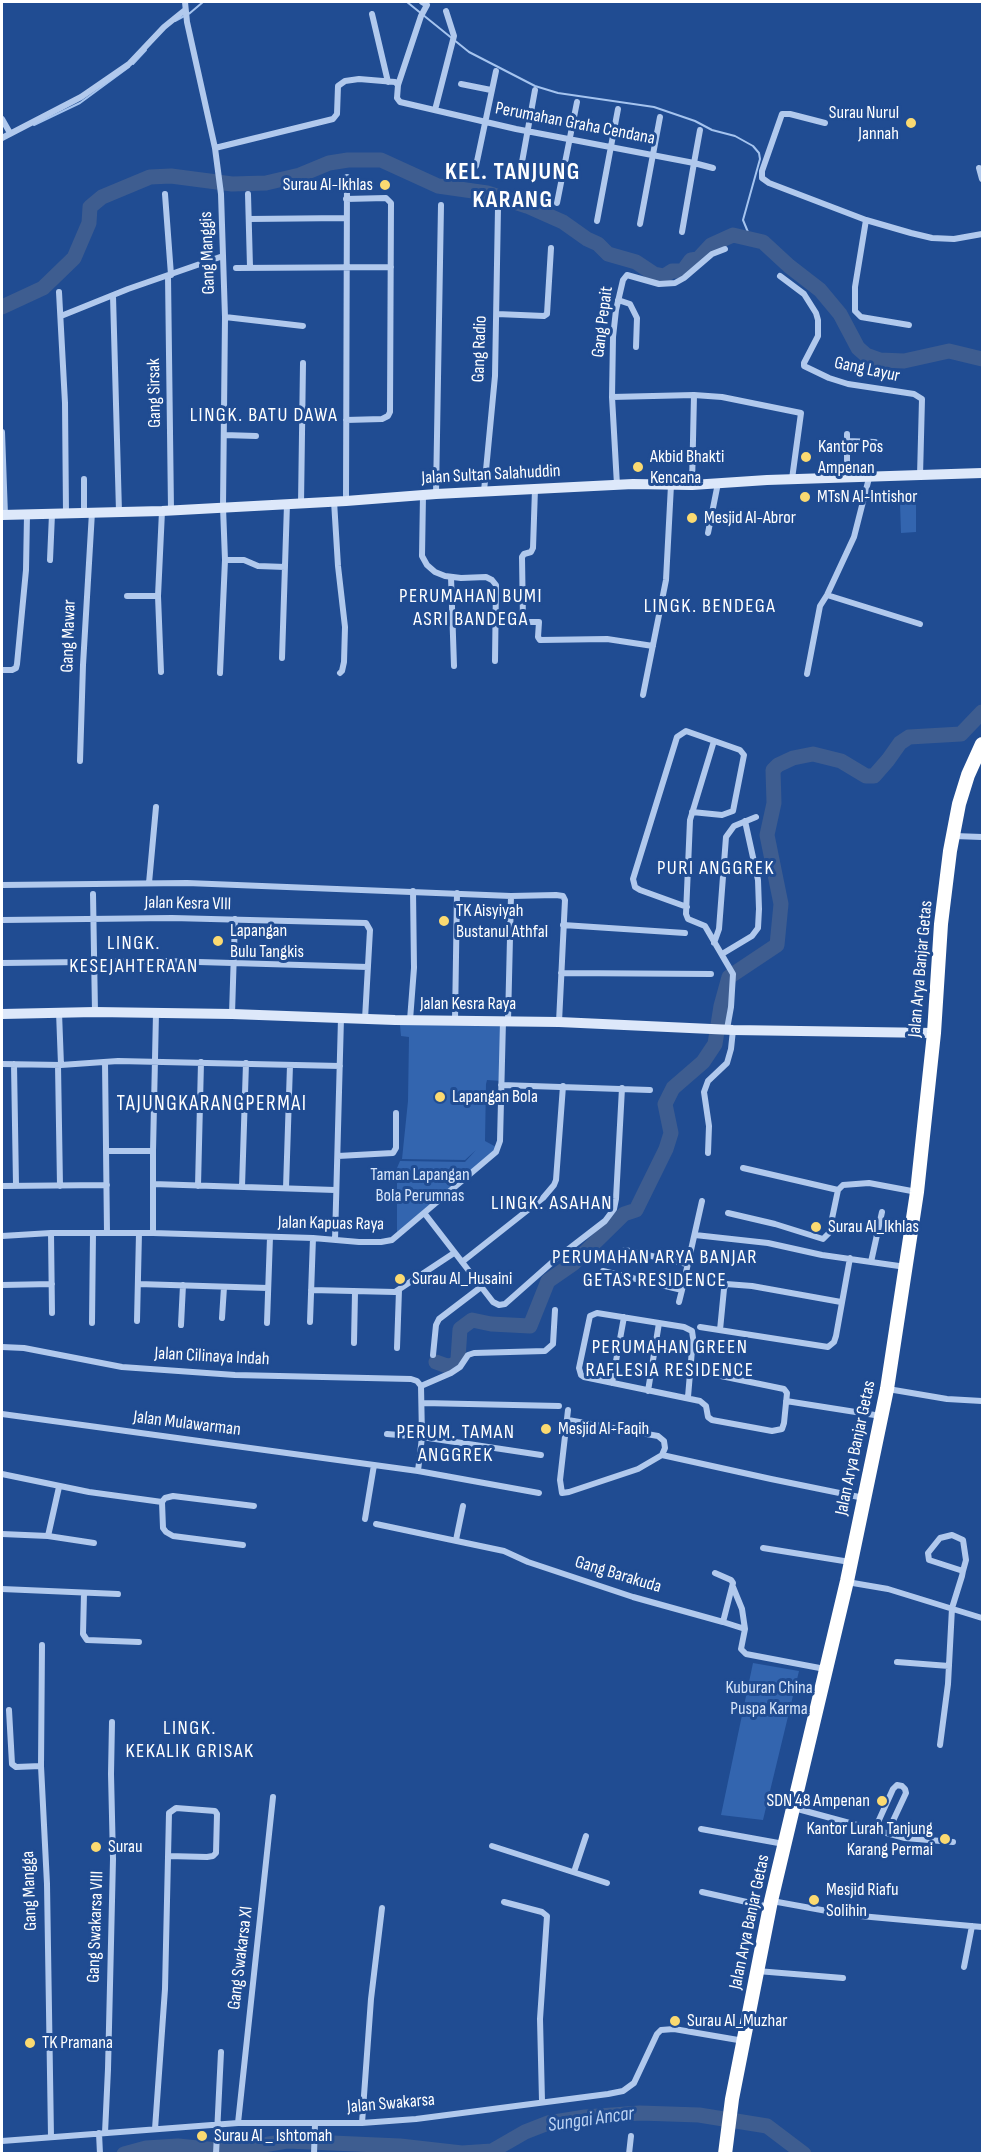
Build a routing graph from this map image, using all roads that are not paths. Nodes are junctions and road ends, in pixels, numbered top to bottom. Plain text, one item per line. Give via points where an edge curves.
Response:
1 (185, 2) edge
2 (424, 4) edge
3 (446, 12) dead end
4 (372, 14) dead end
5 (186, 15) junction
6 (496, 71) dead end
7 (388, 82) junction
8 (461, 84) dead end
9 (398, 85) junction
10 (492, 90) junction
11 (535, 90) dead end
12 (577, 102) dead end
13 (618, 109) dead end
14 (435, 110) junction
15 (660, 117) dead end
16 (2, 119) edge
17 (485, 121) junction
18 (825, 123) dead end
19 (700, 130) dead end
20 (528, 131) junction
21 (10, 133) junction
22 (2, 138) edge
23 (570, 139) junction
24 (611, 146) junction
25 (215, 148) junction
26 (652, 155) junction
27 (522, 162) dead end
28 (694, 163) junction
29 (476, 165) dead end
30 (713, 168) dead end
31 (979, 168) dead end
32 (347, 177) dead end
33 (982, 179) edge
34 (165, 194) dead end
35 (248, 194) dead end
36 (346, 199) junction
37 (556, 203) dead end
38 (441, 205) dead end
39 (498, 208) dead end
40 (346, 218) junction
41 (249, 219) junction
42 (866, 220) junction
43 (597, 221) dead end
44 (640, 224) dead end
45 (682, 232) dead end
46 (982, 234) edge
47 (551, 248) dead end
48 (725, 249) dead end
49 (223, 256) junction
50 (250, 267) junction
51 (391, 267) junction
52 (236, 268) dead end
53 (347, 268) junction
54 (170, 275) junction
55 (780, 276) dead end
56 (59, 292) dead end
57 (113, 296) junction
58 (618, 300) junction
59 (497, 314) junction
60 (61, 316) junction
61 (225, 317) junction
62 (909, 325) dead end
63 (303, 326) dead end
64 (636, 347) dead end
65 (303, 363) dead end
66 (694, 395) junction
67 (612, 397) junction
68 (346, 420) junction
69 (2, 432) edge
70 (224, 435) junction
71 (256, 436) dead end
72 (875, 442) dead end
73 (982, 473) edge
74 (920, 476) junction
75 (847, 477) junction
76 (869, 478) junction
77 (84, 479) dead end
78 (792, 479) junction
79 (718, 483) junction
80 (618, 485) junction
81 (671, 485) junction
82 (692, 485) junction
83 (535, 489) junction
84 (484, 491) junction
85 (436, 494) junction
86 (423, 495) junction
87 (340, 501) junction
88 (287, 504) junction
89 (301, 504) junction
90 (223, 507) junction
91 (166, 511) junction
92 (88, 512) junction
93 (119, 512) junction
94 (66, 513) junction
95 (27, 514) junction
96 (52, 514) junction
97 (713, 514) junction
98 (3, 515) edge
99 (738, 519) dead end
100 (708, 533) dead end
101 (50, 560) dead end
102 (225, 560) junction
103 (285, 567) junction
104 (452, 578) junction
105 (827, 595) junction
106 (127, 596) dead end
107 (158, 596) junction
108 (920, 624) dead end
109 (653, 646) junction
110 (282, 658) dead end
111 (495, 661) dead end
112 (454, 666) dead end
113 (2, 670) edge
114 (161, 672) dead end
115 (220, 673) dead end
116 (340, 673) dead end
117 (807, 674) dead end
118 (643, 694) dead end
119 (714, 741) junction
120 (982, 744) edge
121 (80, 761) dead end
122 (156, 807) dead end
123 (692, 812) junction
124 (756, 817) dead end
125 (745, 821) junction
126 (954, 836) junction
127 (982, 837) edge
128 (149, 883) junction
129 (2, 885) edge
130 (413, 891) junction
131 (457, 893) junction
132 (93, 894) dead end
133 (510, 896) junction
134 (687, 907) junction
135 (93, 918) junction
136 (2, 920) edge
137 (235, 920) junction
138 (563, 926) junction
139 (685, 933) dead end
140 (714, 943) junction
141 (722, 954) junction
142 (93, 962) junction
143 (234, 962) junction
144 (2, 963) edge
145 (368, 967) junction
146 (561, 973) junction
147 (711, 974) dead end
148 (59, 1012) junction
149 (95, 1012) junction
150 (156, 1013) junction
151 (2, 1014) edge
152 (232, 1014) junction
153 (341, 1018) junction
154 (365, 1019) junction
155 (410, 1020) junction
156 (455, 1020) junction
157 (505, 1021) junction
158 (559, 1022) junction
159 (726, 1029) junction
160 (934, 1033) junction
161 (156, 1061) junction
162 (105, 1062) junction
163 (201, 1062) junction
164 (246, 1063) junction
165 (2, 1064) edge
166 (14, 1064) junction
167 (59, 1065) junction
168 (290, 1065) junction
169 (340, 1066) junction
170 (501, 1085) junction
171 (563, 1086) junction
172 (622, 1088) junction
173 (650, 1090) dead end
174 (396, 1113) dead end
175 (106, 1151) junction
176 (153, 1151) junction
177 (708, 1153) dead end
178 (338, 1156) junction
179 (743, 1168) dead end
180 (153, 1184) junction
181 (16, 1185) junction
182 (107, 1185) junction
183 (2, 1186) edge
184 (60, 1186) junction
185 (198, 1186) junction
186 (242, 1187) junction
187 (286, 1188) junction
188 (336, 1190) junction
189 (838, 1190) junction
190 (917, 1192) junction
191 (702, 1201) dead end
192 (882, 1212) dead end
193 (728, 1213) dead end
194 (425, 1214) junction
195 (51, 1233) junction
196 (93, 1233) junction
197 (107, 1233) junction
198 (139, 1233) junction
199 (153, 1233) junction
200 (695, 1235) junction
201 (2, 1236) edge
202 (270, 1238) junction
203 (313, 1238) junction
204 (335, 1240) junction
205 (625, 1250) dead end
206 (454, 1253) junction
207 (850, 1258) junction
208 (462, 1262) junction
209 (871, 1262) junction
210 (687, 1264) junction
211 (907, 1267) junction
212 (603, 1271) dead end
213 (52, 1284) junction
214 (138, 1284) junction
215 (2, 1285) edge
216 (183, 1285) junction
217 (224, 1287) junction
218 (481, 1287) junction
219 (268, 1288) junction
220 (311, 1290) junction
221 (399, 1290) junction
222 (682, 1290) junction
223 (355, 1292) junction
224 (679, 1302) dead end
225 (842, 1302) junction
226 (555, 1310) dead end
227 (52, 1313) dead end
228 (222, 1317) dead end
229 (624, 1317) junction
230 (137, 1321) dead end
231 (310, 1322) dead end
232 (92, 1323) dead end
233 (267, 1323) dead end
234 (659, 1323) junction
235 (181, 1325) dead end
236 (700, 1327) dead end
237 (720, 1330) junction
238 (354, 1342) dead end
239 (2, 1347) edge
240 (397, 1348) dead end
241 (433, 1355) dead end
242 (692, 1370) junction
243 (612, 1383) junction
244 (421, 1386) junction
245 (887, 1389) junction
246 (648, 1391) junction
247 (688, 1398) junction
248 (786, 1401) junction
249 (982, 1401) edge
250 (423, 1403) junction
251 (559, 1406) dead end
252 (568, 1410) dead end
253 (2, 1414) edge
254 (882, 1416) junction
255 (568, 1420) junction
256 (387, 1434) dead end
257 (422, 1437) junction
258 (541, 1455) dead end
259 (662, 1455) junction
260 (371, 1465) junction
261 (418, 1471) junction
262 (2, 1474) edge
263 (59, 1487) junction
264 (539, 1493) dead end
265 (864, 1498) junction
266 (162, 1502) junction
267 (254, 1506) dead end
268 (463, 1506) dead end
269 (365, 1520) dead end
270 (376, 1524) dead end
271 (2, 1534) edge
272 (48, 1536) junction
273 (456, 1540) junction
274 (94, 1543) dead end
275 (243, 1545) dead end
276 (764, 1548) dead end
277 (851, 1562) junction
278 (963, 1571) junction
279 (715, 1573) dead end
280 (847, 1581) junction
281 (733, 1587) junction
282 (2, 1588) edge
283 (84, 1593) junction
284 (118, 1594) dead end
285 (952, 1608) junction
286 (982, 1618) edge
287 (723, 1622) junction
288 (745, 1629) junction
289 (139, 1642) dead end
290 (42, 1645) dead end
291 (897, 1662) dead end
292 (949, 1666) junction
293 (825, 1669) junction
294 (9, 1710) dead end
295 (112, 1722) dead end
296 (940, 1745) dead end
297 (41, 1766) junction
298 (273, 1797) dead end
299 (794, 1808) junction
300 (892, 1823) dead end
301 (701, 1829) dead end
302 (874, 1831) junction
303 (586, 1836) dead end
304 (953, 1842) dead end
305 (785, 1844) junction
306 (492, 1846) dead end
307 (168, 1856) junction
308 (574, 1872) junction
309 (607, 1883) dead end
310 (702, 1892) dead end
311 (504, 1902) dead end
312 (770, 1904) junction
313 (382, 1908) dead end
314 (972, 1926) junction
315 (982, 1927) edge
316 (964, 1967) dead end
317 (756, 1971) junction
318 (843, 1978) dead end
319 (744, 2041) junction
320 (221, 2052) dead end
321 (542, 2101) junction
322 (238, 2123) junction
323 (362, 2123) junction
324 (216, 2124) junction
325 (315, 2126) junction
326 (155, 2129) junction
327 (102, 2133) junction
328 (631, 2136) dead end
329 (51, 2137) junction
330 (2, 2141) edge
331 (726, 2148) edge
332 (314, 2152) edge
333 (216, 2153) edge
334 (100, 2154) edge
335 (629, 2154) edge

1 - 5 street, Gang Manggis
2 - 9 street
3 - 14 street via 453,36
4 - 7 street
5 - 21 street via 164,27 129,64 81,97
5 - 25 street, Gang Manggis
6 - 10 street
7 - 9 street
7 - 25 street via 345,81 338,86 337,114 333,119
8 - 10 street
9 - 14 street, Perumahan Graha Cendana via 400,102
10 - 17 street
11 - 20 street
12 - 23 street
13 - 24 street
14 - 17 street, Perumahan Graha Cendana
15 - 26 street
16 - 21 street
17 - 20 street, Perumahan Graha Cendana
17 - 29 street
18 - 42 street via 782,114 762,178
19 - 28 street
20 - 23 street, Perumahan Graha Cendana
20 - 27 street
21 - 22 street
23 - 24 street, Perumahan Graha Cendana
23 - 37 street
24 - 26 street, Perumahan Graha Cendana
24 - 43 street
25 - 49 street, Gang Manggis
26 - 28 street, Perumahan Graha Cendana
26 - 44 street
28 - 30 street, Perumahan Graha Cendana
28 - 45 street
31 - 33 street
32 - 36 street
34 - 54 street, Gang Sirsak
35 - 41 street
36 - 40 street
36 - 51 street via 390,201
38 - 85 street
39 - 59 street, Gang Radio
40 - 41 street
40 - 53 street
41 - 50 street
42 - 46 street via 932,238
42 - 62 street via 855,311 861,316
47 - 59 street via 547,315
48 - 58 street, Gang Pepait via 712,254 680,282 663,285 626,276
49 - 54 street
49 - 61 street, Gang Manggis
50 - 52 street
50 - 53 street
51 - 53 street
51 - 68 street via 388,416
53 - 68 street
54 - 57 street
54 - 91 street, Gang Sirsak
55 - 74 street, Gang Layur via 809,300 818,320 818,336 804,366 848,384 914,394 922,399
56 - 60 street
57 - 60 street
57 - 93 street
58 - 64 street via 630,304 637,318
58 - 67 street, Gang Pepait
59 - 84 street, Gang Radio
60 - 94 street
61 - 63 street
61 - 70 street, Gang Manggis
65 - 89 street
66 - 67 street
66 - 78 street via 801,413
66 - 82 street
67 - 80 street, Gang Pepait
68 - 87 street
69 - 98 street
70 - 71 street
70 - 90 street, Gang Manggis
72 - 75 street via 847,437
73 - 74 main road, Jalan Sultan Salahuddin
74 - 76 main road, Jalan Sultan Salahuddin
75 - 76 main road, Jalan Sultan Salahuddin
75 - 78 main road, Jalan Sultan Salahuddin
76 - 105 street via 854,537
77 - 92 street, Gang Mawar
78 - 79 main road, Jalan Sultan Salahuddin
79 - 82 main road, Jalan Sultan Salahuddin
79 - 97 street
80 - 81 main road, Jalan Sultan Salahuddin
80 - 83 main road, Jalan Sultan Salahuddin
81 - 82 main road, Jalan Sultan Salahuddin
81 - 109 street via 666,580
83 - 84 main road, Jalan Sultan Salahuddin
83 - 109 street via 533,548 522,557 523,622 540,623 540,639 607,639
84 - 85 main road, Jalan Sultan Salahuddin
85 - 86 main road, Jalan Sultan Salahuddin
86 - 87 main road, Jalan Sultan Salahuddin
86 - 104 street via 422,556 435,572
87 - 89 main road, Jalan Sultan Salahuddin
87 - 116 street via 338,566 345,627
88 - 89 main road, Jalan Sultan Salahuddin
88 - 90 main road, Jalan Sultan Salahuddin
88 - 103 street
90 - 91 main road, Jalan Sultan Salahuddin
90 - 102 street, Gang Manggis
91 - 93 main road, Jalan Sultan Salahuddin
91 - 107 street, Gang Sirsak
92 - 93 main road, Jalan Sultan Salahuddin
92 - 94 main road, Jalan Sultan Salahuddin
92 - 121 street, Gang Mawar
94 - 96 main road, Jalan Sultan Salahuddin
95 - 96 main road, Jalan Sultan Salahuddin
95 - 98 main road, Jalan Sultan Salahuddin
95 - 113 street via 17,664 12,670
96 - 101 street
97 - 99 street
97 - 100 street
102 - 103 street
102 - 115 street, Gang Manggis
103 - 110 street
104 - 111 street via 486,577 496,585
104 - 112 street
105 - 108 street
105 - 117 street via 820,606
106 - 107 street
107 - 114 street, Gang Sirsak
109 - 118 street
119 - 123 street
119 - 123 street via 744,755 735,806 724,815
119 - 134 street via 689,730 677,737 633,879 638,890
120 - 126 highway, Jalan Arya Banjar Getas via 963,790
122 - 128 street
123 - 134 street
124 - 125 street
125 - 140 street via 732,828 726,837 719,929
125 - 141 street via 758,880 758,928
126 - 127 street
126 - 160 highway, Jalan Arya Banjar Getas via 941,924
128 - 129 street
128 - 130 street
130 - 131 street
130 - 155 street
131 - 133 street
131 - 156 street
132 - 135 street
133 - 138 street via 563,896
133 - 157 street, Jalan Kapuas Raya
134 - 140 street via 687,917 703,924
135 - 136 street, Jalan Kesra VIII
135 - 137 street, Jalan Kesra VIII
135 - 142 street
137 - 143 street
137 - 145 street, Jalan Kesra VIII via 366,923 370,930
138 - 139 street
138 - 146 street
140 - 141 street
141 - 159 street via 733,980
142 - 143 street
142 - 144 street
142 - 149 street
143 - 145 street
143 - 152 street
145 - 154 street
146 - 147 street
146 - 158 street
148 - 149 main road, Jalan Kesra Raya
148 - 151 main road, Jalan Kesra Raya
148 - 167 street
149 - 150 main road, Jalan Kesra Raya
150 - 152 main road, Jalan Kesra Raya
150 - 161 street
152 - 153 main road, Jalan Kesra Raya
153 - 154 main road, Jalan Kesra Raya
153 - 169 street
154 - 155 main road, Jalan Kesra Raya
155 - 156 main road, Jalan Kesra Raya
156 - 157 main road, Jalan Kesra Raya
157 - 158 main road, Jalan Kesra Raya
157 - 170 street, Jalan Kapuas Raya
158 - 159 main road, Jalan Kesra Raya
159 - 160 main road, Jalan Kesra Raya
159 - 177 street via 731,1049 727,1063 708,1081 704,1092
160 - 190 highway, Jalan Arya Banjar Getas
161 - 162 street
161 - 163 street
161 - 176 street
162 - 167 street
162 - 175 street
163 - 164 street
163 - 185 street
164 - 168 street
164 - 186 street
165 - 166 street
166 - 167 street
166 - 181 street
167 - 184 street
168 - 169 street
168 - 187 street
169 - 178 street
170 - 171 street
170 - 194 street, Jalan Kapuas Raya via 500,1141 496,1152
171 - 172 street
171 - 208 street via 554,1185
172 - 173 street
172 - 218 street via 616,1199 611,1213 503,1305 494,1303
174 - 178 street via 393,1153
175 - 176 street
175 - 182 street
176 - 180 street
178 - 188 street
179 - 189 street
180 - 185 street
180 - 199 street
181 - 183 street
181 - 184 street
182 - 184 street
182 - 197 street
185 - 186 street
186 - 187 street
187 - 188 street
188 - 204 street
189 - 190 street via 843,1185 859,1183
189 - 193 street via 829,1233 823,1239
190 - 211 highway, Jalan Arya Banjar Getas
191 - 200 street
192 - 209 street
194 - 204 street, Jalan Kapuas Raya via 392,1240
194 - 206 street
195 - 196 street, Jalan Kapuas Raya
195 - 201 street, Jalan Kapuas Raya
195 - 213 street
196 - 197 street, Jalan Kapuas Raya
196 - 232 street
197 - 198 street, Jalan Kapuas Raya
198 - 199 street, Jalan Kapuas Raya
198 - 214 street
199 - 202 street, Jalan Kapuas Raya
200 - 207 street
200 - 210 street
202 - 203 street, Jalan Kapuas Raya
202 - 219 street
203 - 204 street, Jalan Kapuas Raya
203 - 220 street
205 - 210 street
206 - 208 street
206 - 221 street
207 - 209 street
207 - 225 street
208 - 218 street
209 - 211 street
210 - 222 street
211 - 245 highway, Jalan Arya Banjar Getas
212 - 222 street
213 - 215 street
213 - 227 street
214 - 216 street
214 - 230 street
216 - 217 street
216 - 235 street
217 - 219 street
217 - 228 street
218 - 241 street via 439,1319
219 - 233 street
220 - 223 street
220 - 231 street
221 - 223 street
221 - 240 street
222 - 224 street
223 - 238 street
225 - 237 street via 836,1336 828,1347
225 - 237 street via 726,1284
226 - 244 street via 553,1344 545,1351 474,1353 451,1373
229 - 234 street
229 - 243 street
229 - 243 street via 597,1313 590,1316 579,1371 584,1377
234 - 242 street via 692,1331
234 - 246 street
236 - 237 street
239 - 244 street, Jalan Cilinaya Indah via 122,1367 235,1375 411,1379
242 - 247 street
242 - 248 street via 781,1388 787,1393
243 - 246 street
244 - 250 street
245 - 249 street
245 - 254 highway, Jalan Arya Banjar Getas
246 - 247 street
247 - 248 street via 704,1403 712,1420 772,1431 782,1429
248 - 254 street
250 - 251 street
250 - 257 street
252 - 255 street
253 - 260 street, Jalan Mulawarman
254 - 265 highway, Jalan Arya Banjar Getas
255 - 259 street via 658,1436 665,1443
255 - 259 street via 562,1492 638,1469
256 - 257 street
257 - 258 street
257 - 261 street
259 - 265 street
260 - 261 street, Jalan Mulawarman
260 - 269 street
261 - 264 street, Jalan Mulawarman
262 - 263 street
263 - 266 street
263 - 272 street
265 - 277 highway, Jalan Arya Banjar Getas
266 - 267 street via 173,1496
266 - 275 street via 163,1528 173,1536
268 - 273 street
270 - 273 street, Gang Barakuda
271 - 272 street
272 - 274 street
273 - 287 street, Gang Barakuda via 504,1551 633,1597
276 - 277 street
277 - 280 highway, Jalan Arya Banjar Getas
278 - 278 street via 963,1540 952,1535 940,1538 928,1553 929,1560
278 - 285 street
279 - 281 street via 731,1580
280 - 285 street
280 - 293 highway, Jalan Arya Banjar Getas
281 - 287 street
281 - 288 street
282 - 283 street
283 - 284 street
283 - 289 street via 83,1634 87,1640
285 - 286 street
285 - 292 street
287 - 288 street, Gang Barakuda
288 - 293 street via 741,1649 746,1654
290 - 297 street, Gang Mangga
291 - 292 street
292 - 296 street
293 - 299 highway, Jalan Arya Banjar Getas
294 - 297 street via 12,1764
295 - 327 street, Gang Swakarsa VIII via 108,2069
297 - 329 street, Gang Mangga
298 - 322 street, Gang Swakarsa XI
299 - 302 street
299 - 305 highway, Jalan Arya Banjar Getas
300 - 302 street via 906,1793 897,1785
301 - 305 street
302 - 304 street
303 - 308 street
305 - 312 highway, Jalan Arya Banjar Getas
306 - 308 street
307 - 307 street via 169,1813 176,1808 215,1811 213,1856
307 - 326 street via 165,1989
308 - 309 street
310 - 312 street
311 - 321 street via 547,1916 540,2019
312 - 314 street
312 - 317 highway, Jalan Arya Banjar Getas
313 - 323 street
314 - 315 street
314 - 316 street
317 - 318 street
317 - 319 highway, Jalan Arya Banjar Getas
319 - 321 street, Jalan Swakarsa via 661,2030 637,2079 627,2089
319 - 331 highway, Jalan Arya Banjar Getas
320 - 324 street
321 - 323 street, Jalan Swakarsa
322 - 324 street, Jalan Swakarsa
322 - 325 street, Jalan Swakarsa
323 - 325 street, Jalan Swakarsa
324 - 326 street, Jalan Swakarsa
324 - 333 street
325 - 332 street
326 - 327 street, Jalan Swakarsa
327 - 329 street, Jalan Swakarsa
327 - 334 street, Gang Swakarsa VIII
328 - 335 street
329 - 330 street, Jalan Swakarsa

